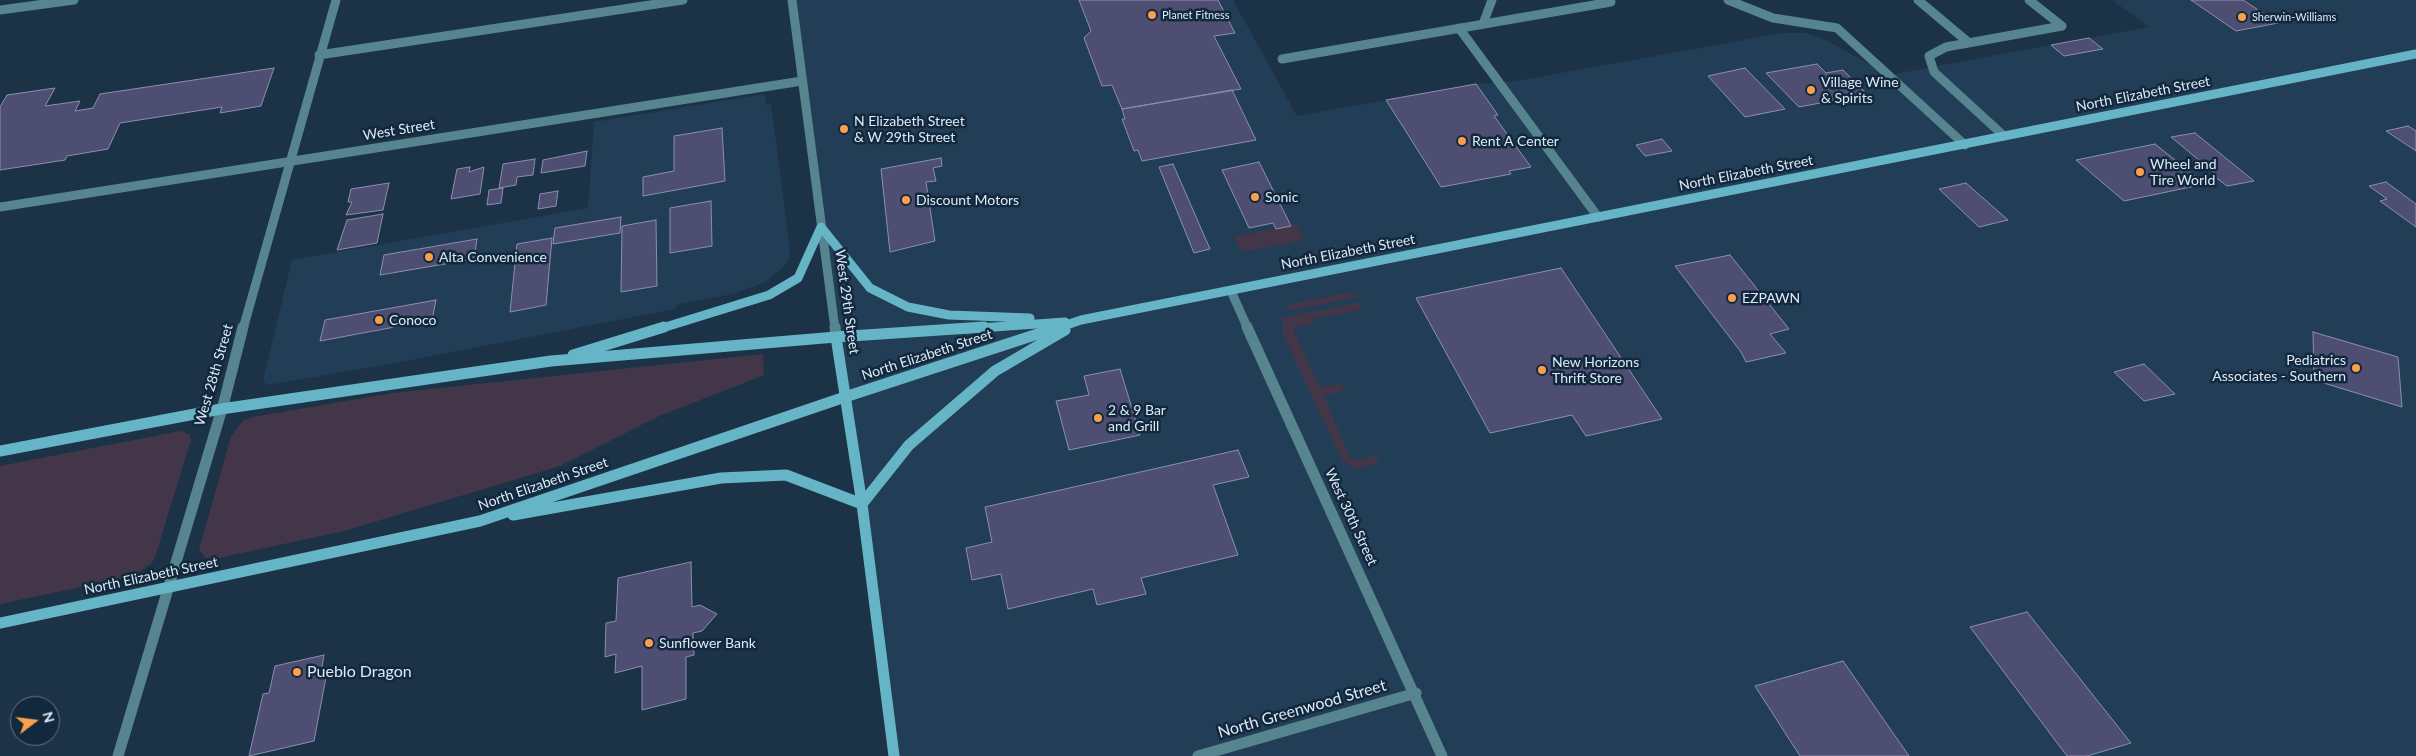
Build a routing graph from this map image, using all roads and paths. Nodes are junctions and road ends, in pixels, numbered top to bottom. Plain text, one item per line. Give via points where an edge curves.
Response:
1 (74, 0) edge
2 (336, 0) edge
3 (683, 0) edge
4 (792, 0) edge
5 (1492, 0) edge
6 (1728, 0) edge
7 (1918, 0) edge
8 (2029, 0) edge
9 (1611, 2) dead end
10 (0, 10) edge
11 (1483, 24) junction
12 (1459, 28) junction
13 (1968, 42) junction
14 (2416, 54) edge
15 (319, 55) junction
16 (1282, 59) dead end
17 (802, 81) junction
18 (2004, 136) junction
19 (1965, 144) junction
20 (290, 161) junction
21 (0, 207) edge
22 (1598, 218) junction
23 (821, 227) junction
24 (1231, 290) junction
25 (1081, 320) junction
26 (836, 337) junction
27 (551, 361) junction
28 (845, 397) junction
29 (221, 409) junction
30 (0, 451) edge
31 (862, 504) junction
32 (480, 521) junction
33 (168, 588) junction
34 (0, 623) edge
35 (1416, 693) junction
36 (118, 756) edge
37 (894, 756) edge
38 (1198, 756) edge
39 (1442, 756) edge

1 - 10 street
2 - 15 street, West 28th Street
3 - 15 street
4 - 17 street, West 29th Street
5 - 11 street
6 - 19 street via 1773,18 1837,28
7 - 13 street
8 - 13 street via 2062,26
9 - 11 street
11 - 12 street
12 - 16 street
12 - 22 street
13 - 18 street via 1946,47 1929,56 1934,72
14 - 18 main road, North Elizabeth Street
15 - 20 street, West 28th Street
17 - 20 street, West Street
17 - 23 street, West 29th Street
18 - 19 main road, North Elizabeth Street
19 - 22 main road, North Elizabeth Street
20 - 21 street, West Street
20 - 29 street, West 28th Street
22 - 24 main road, North Elizabeth Street
23 - 25 main road via 870,288 908,307 949,315
23 - 26 street, West 29th Street
23 - 27 main road via 798,278 769,295
24 - 25 main road, North Elizabeth Street
24 - 35 street, West 30th Street
25 - 26 main road, North Elizabeth Street
25 - 28 main road, North Elizabeth Street
25 - 31 main road via 995,371 909,446
26 - 27 main road, North Elizabeth Street
26 - 28 main road, West 29th Street
27 - 29 main road, North Elizabeth Street
28 - 31 main road, West 29th Street
28 - 32 main road, North Elizabeth Street
29 - 30 main road, North Elizabeth Street
29 - 33 street, West 28th Street
31 - 32 main road via 786,475 721,478
31 - 37 main road, West 29th Street
32 - 33 main road, North Elizabeth Street
33 - 34 main road, North Elizabeth Street
33 - 36 street, West 28th Street
35 - 38 street, North Greenwood Street
35 - 39 street, West 30th Street

